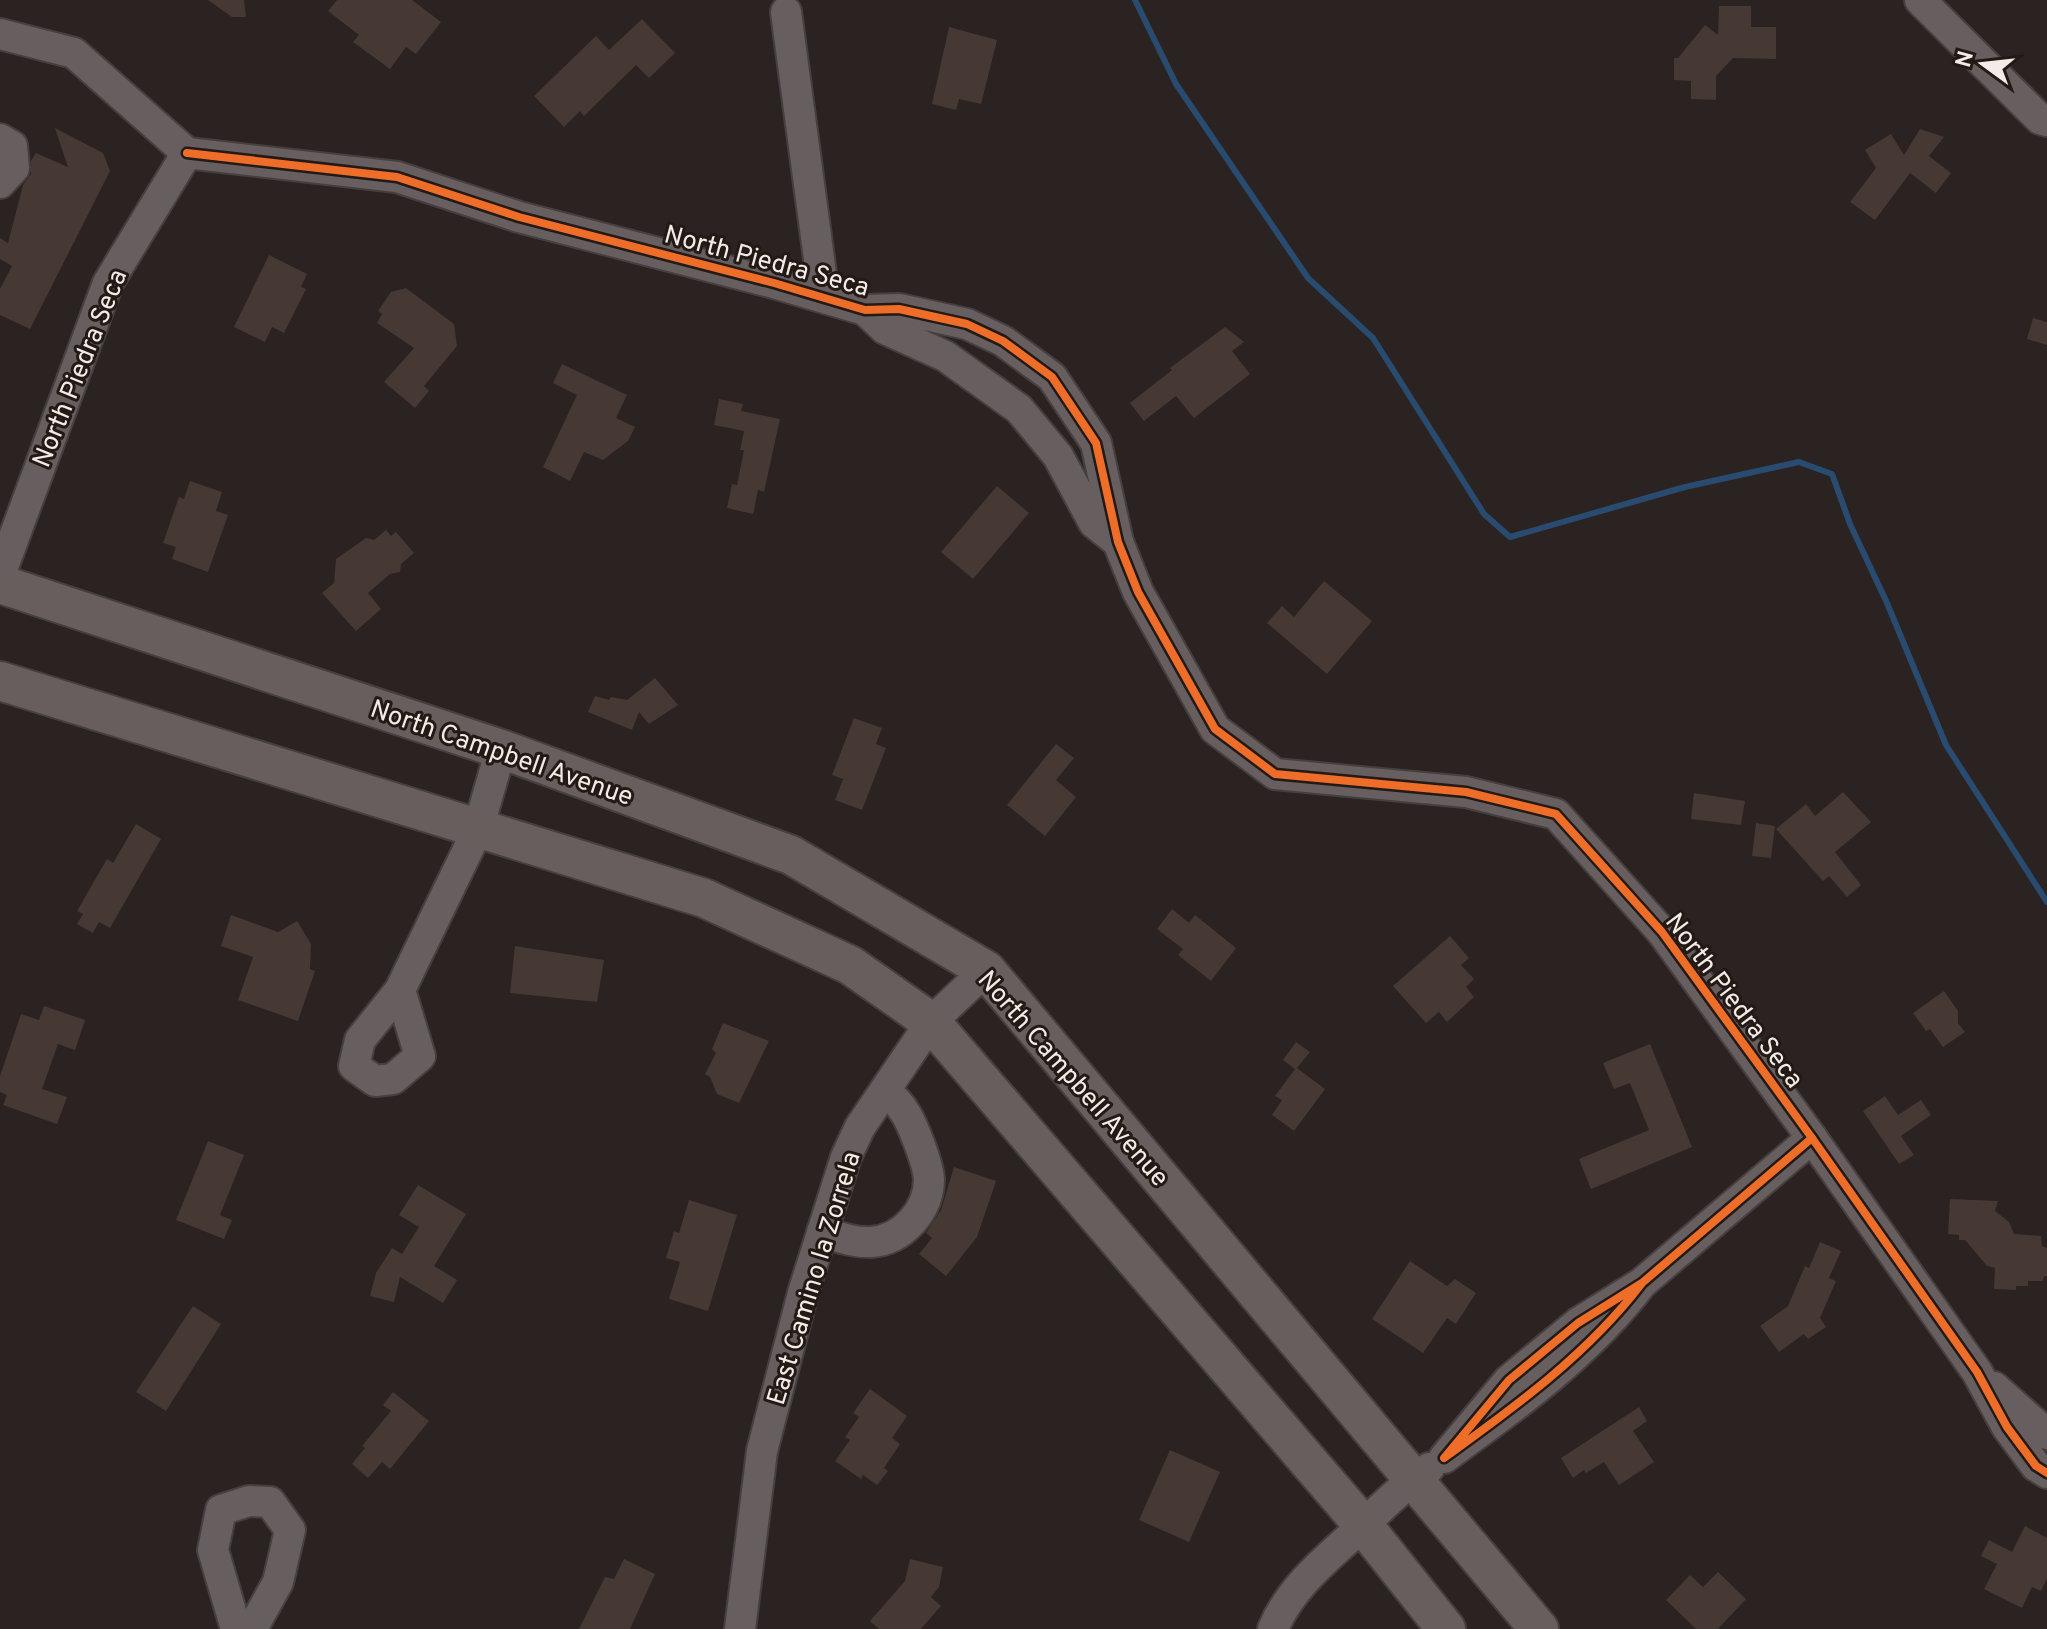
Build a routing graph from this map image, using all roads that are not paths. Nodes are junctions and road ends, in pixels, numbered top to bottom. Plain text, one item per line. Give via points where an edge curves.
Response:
1 (1920, 0) edge
2 (786, 12) dead end
3 (0, 34) edge
4 (2045, 127) edge
5 (0, 139) edge
6 (187, 153) junction
7 (0, 183) edge
8 (824, 296) junction
9 (865, 310) junction
10 (1118, 542) junction
11 (0, 575) edge
12 (0, 584) edge
13 (0, 681) edge
14 (501, 749) junction
15 (478, 829) junction
16 (986, 970) junction
17 (400, 990) dead end
18 (931, 1022) junction
19 (885, 1091) junction
20 (1812, 1138) junction
21 (822, 1232) junction
22 (1977, 1372) junction
23 (2047, 1434) edge
24 (1429, 1468) junction
25 (2047, 1473) edge
26 (1363, 1525) junction
27 (236, 1629) edge
28 (252, 1629) edge
29 (740, 1629) edge
30 (1273, 1629) edge
31 (1446, 1629) edge
32 (1539, 1629) edge

1 - 4 street
2 - 8 street
3 - 6 street via 74,53
5 - 7 street via 12,146 14,168
6 - 8 street, North Piedra Seca via 397,177 519,217
6 - 11 street, North Piedra Seca via 108,283
8 - 9 street, North Piedra Seca
9 - 10 street, North Piedra Seca via 885,329 945,356 1019,409 1058,456 1094,523
9 - 10 street, North Piedra Seca via 899,309 967,324 1003,341 1052,377 1096,443
10 - 20 street, North Piedra Seca via 1138,592 1215,729 1275,774 1466,792 1556,814 1662,932
12 - 14 main road, North Campbell Avenue
13 - 15 main road
14 - 15 street
14 - 16 main road, North Campbell Avenue via 791,855
15 - 17 street
15 - 18 main road via 704,898 850,965
16 - 18 street, East Camino la Zorrela
16 - 24 main road, North Campbell Avenue
18 - 19 street, East Camino la Zorrela
18 - 26 main road
19 - 21 street, East Camino la Zorrela via 846,1157
19 - 21 street via 906,1112 926,1160 929,1179 922,1208 893,1237 874,1242
20 - 22 street, North Piedra Seca
20 - 24 street via 1642,1283 1578,1323 1509,1380
21 - 29 street, East Camino la Zorrela via 762,1451
22 - 23 street, North Piedra Seca
22 - 25 street, North Piedra Seca via 2007,1427
24 - 26 street
24 - 32 main road, North Campbell Avenue
26 - 30 street via 1308,1577
26 - 31 main road
27 - 28 street via 213,1550 221,1510 249,1501 270,1502 290,1530 278,1582

